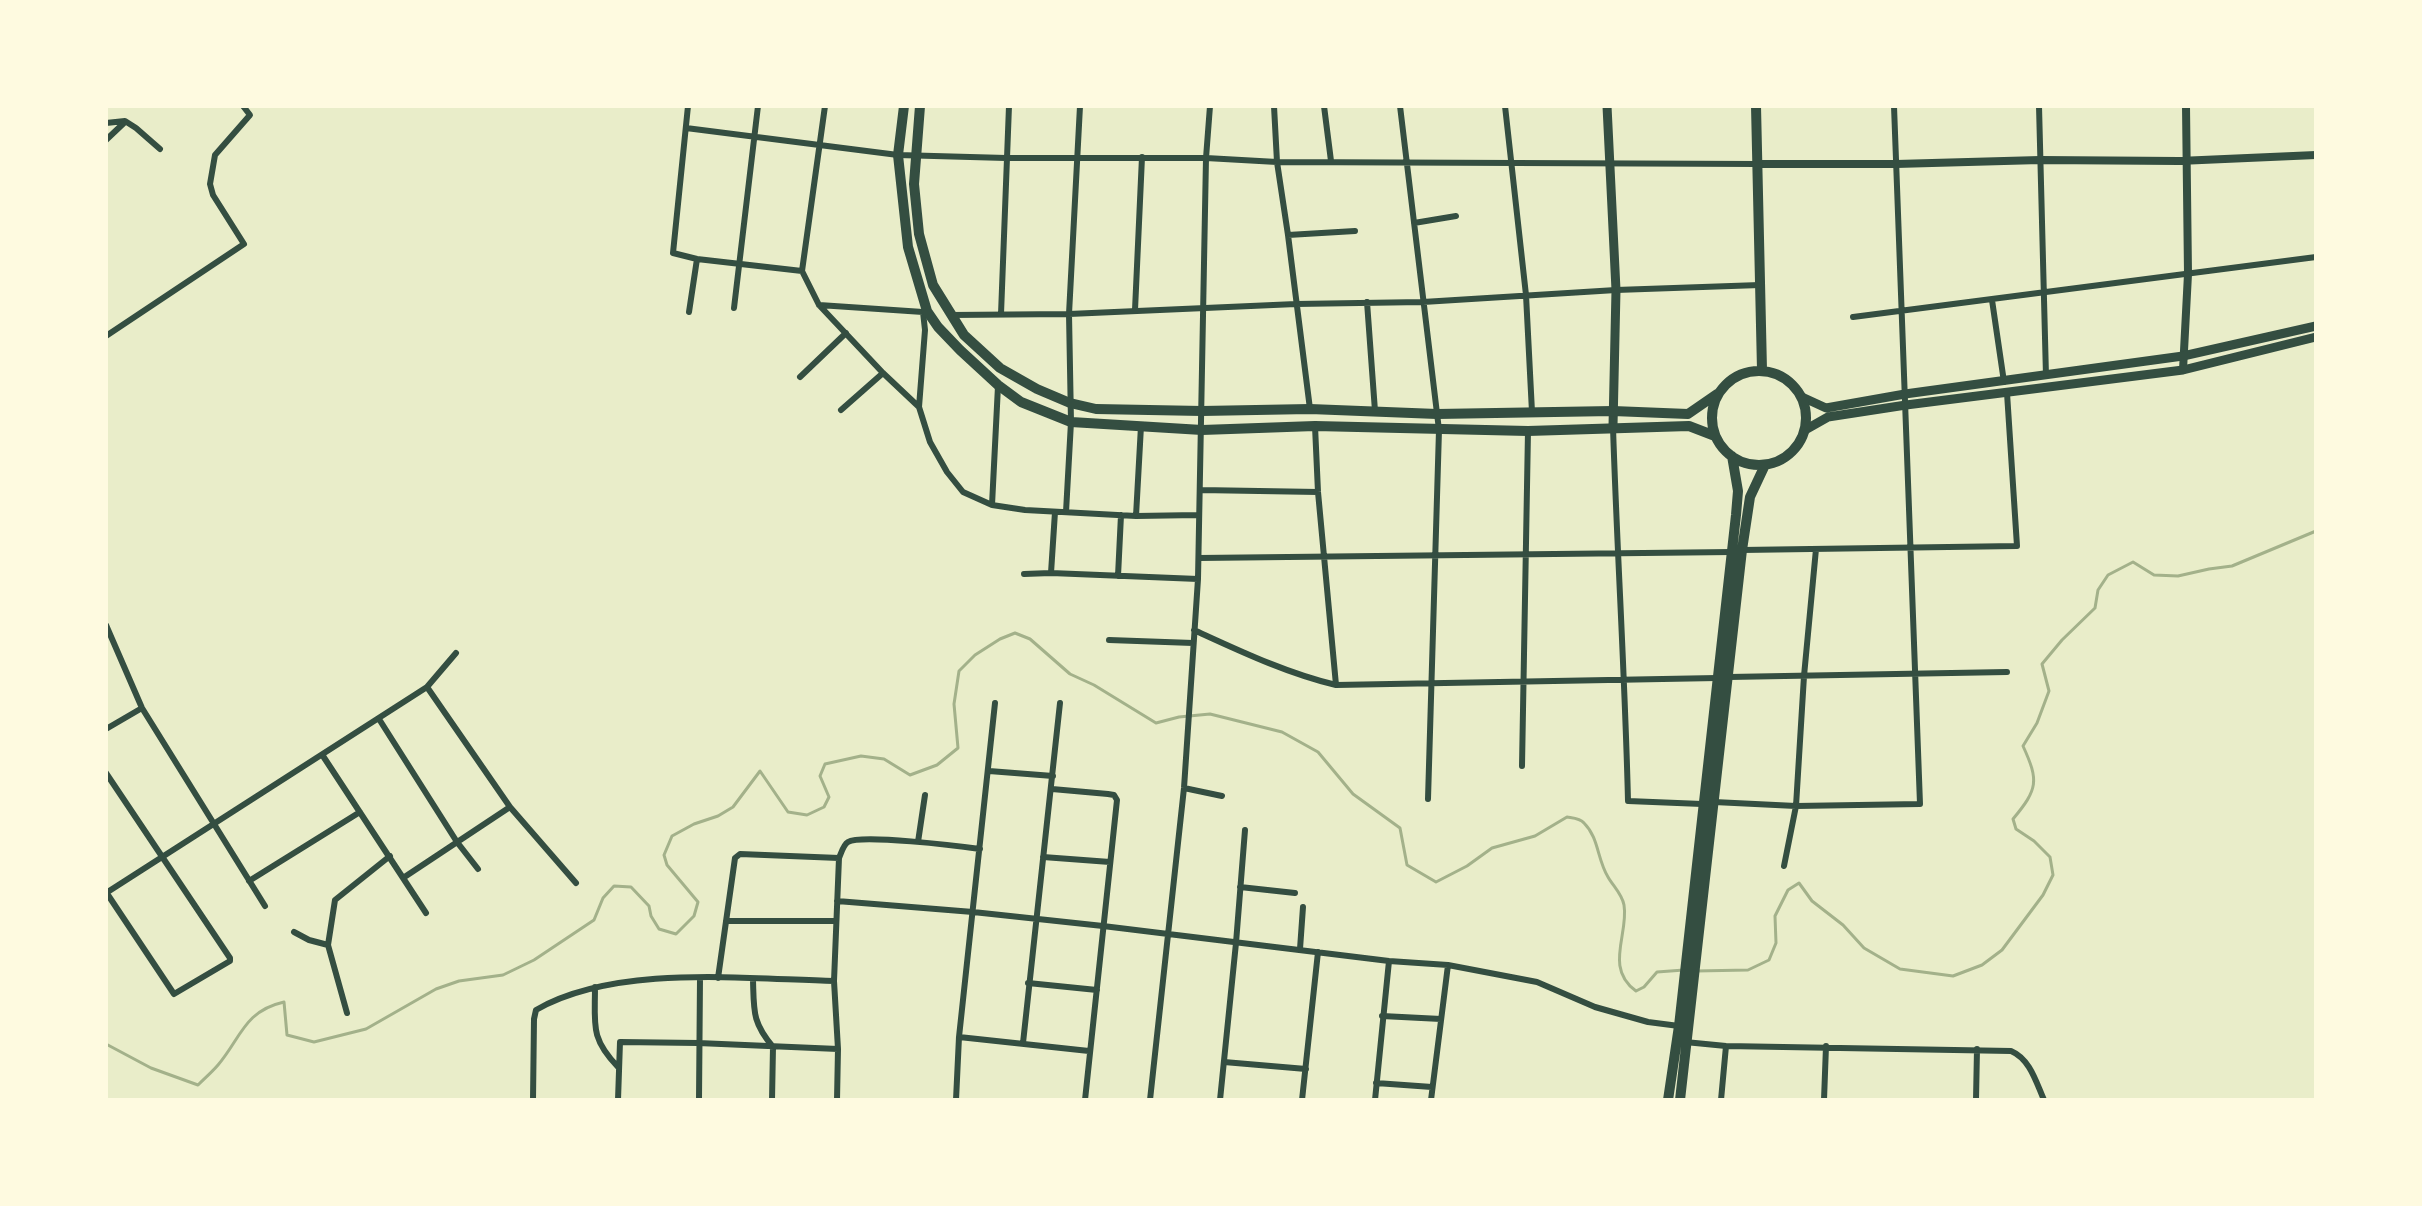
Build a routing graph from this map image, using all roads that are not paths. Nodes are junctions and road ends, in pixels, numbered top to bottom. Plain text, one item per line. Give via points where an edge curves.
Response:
1 (243, 106) edge
2 (688, 106) edge
3 (758, 106) edge
4 (825, 106) edge
5 (904, 106) edge
6 (920, 106) edge
7 (1009, 106) edge
8 (1080, 106) edge
9 (1210, 106) edge
10 (1274, 106) edge
11 (1324, 106) edge
12 (1400, 106) edge
13 (1505, 106) edge
14 (1607, 106) edge
15 (1756, 106) edge
16 (1894, 106) edge
17 (2039, 106) edge
18 (2186, 106) edge
19 (125, 121) junction
20 (106, 123) edge
21 (686, 128) junction
22 (753, 138) junction
23 (106, 140) edge
24 (820, 145) junction
25 (160, 148) dead end
26 (2316, 154) edge
27 (898, 155) junction
28 (915, 155) junction
29 (1078, 157) junction
30 (1142, 157) junction
31 (1006, 158) junction
32 (1206, 158) junction
33 (2040, 160) junction
34 (1331, 161) junction
35 (2188, 161) junction
36 (1277, 162) junction
37 (1510, 162) junction
38 (1407, 163) junction
39 (1608, 163) junction
40 (1757, 164) junction
41 (1896, 164) junction
42 (1456, 216) dead end
43 (1414, 223) junction
44 (1355, 231) dead end
45 (1288, 235) junction
46 (2316, 257) edge
47 (697, 259) junction
48 (739, 264) junction
49 (802, 271) junction
50 (2188, 274) junction
51 (1760, 285) junction
52 (1616, 290) junction
53 (2044, 293) junction
54 (1526, 295) junction
55 (1992, 300) junction
56 (1367, 302) junction
57 (1424, 302) junction
58 (1296, 304) junction
59 (819, 305) junction
60 (734, 308) dead end
61 (1204, 308) junction
62 (1135, 310) junction
63 (1902, 310) junction
64 (689, 312) dead end
65 (925, 312) junction
66 (1001, 314) junction
67 (1069, 314) junction
68 (950, 315) junction
69 (1853, 317) dead end
70 (2316, 326) edge
71 (846, 333) junction
72 (106, 336) edge
73 (2316, 337) edge
74 (2183, 356) junction
75 (1762, 370) junction
76 (2182, 370) junction
77 (883, 373) junction
78 (800, 376) dead end
79 (2046, 376) junction
80 (2004, 382) junction
81 (998, 385) junction
82 (2007, 393) junction
83 (1718, 394) junction
84 (1905, 394) junction
85 (1802, 397) junction
86 (1070, 403) junction
87 (1906, 405) junction
88 (919, 407) junction
89 (1310, 409) junction
90 (841, 410) dead end
91 (1202, 411) junction
92 (1375, 411) junction
93 (1613, 411) junction
94 (1532, 412) junction
95 (1437, 414) junction
96 (1071, 422) junction
97 (1141, 426) junction
98 (1315, 426) junction
99 (1613, 426) junction
100 (1202, 430) junction
101 (1439, 430) junction
102 (1805, 430) junction
103 (1528, 431) junction
104 (1715, 436) junction
105 (1732, 456) junction
106 (1765, 465) junction
107 (1200, 490) junction
108 (1318, 492) junction
109 (992, 505) junction
110 (1054, 512) junction
111 (1066, 512) junction
112 (1121, 515) junction
113 (1198, 515) junction
114 (1136, 516) junction
115 (1911, 547) junction
116 (1816, 549) junction
117 (1737, 551) junction
118 (1617, 553) junction
119 (1435, 554) junction
120 (1526, 554) junction
121 (1325, 557) junction
122 (1199, 558) junction
123 (1052, 573) junction
124 (1024, 574) dead end
125 (1118, 576) junction
126 (1198, 579) junction
127 (106, 625) edge
128 (1194, 630) junction
129 (1109, 640) dead end
130 (1193, 643) junction
131 (456, 653) dead end
132 (2007, 672) dead end
133 (1916, 674) junction
134 (1804, 676) junction
135 (1729, 677) junction
136 (1717, 678) junction
137 (1625, 679) junction
138 (1431, 681) junction
139 (1524, 681) junction
140 (1336, 685) junction
141 (427, 687) junction
142 (995, 703) dead end
143 (1060, 703) dead end
144 (142, 708) junction
145 (379, 719) junction
146 (106, 729) edge
147 (323, 756) junction
148 (1522, 766) dead end
149 (989, 771) junction
150 (106, 773) edge
151 (1053, 776) junction
152 (1184, 788) junction
153 (1052, 789) junction
154 (925, 795) dead end
155 (1222, 796) dead end
156 (1428, 799) dead end
157 (1714, 802) junction
158 (1702, 804) junction
159 (1796, 806) junction
160 (510, 807) junction
161 (360, 812) junction
162 (214, 824) junction
163 (1245, 830) dead end
164 (457, 842) junction
165 (918, 842) junction
166 (980, 849) junction
167 (390, 856) junction
168 (163, 857) junction
169 (1043, 857) junction
170 (839, 858) junction
171 (1110, 862) junction
172 (1784, 866) dead end
173 (478, 869) dead end
174 (403, 878) junction
175 (249, 881) junction
176 (576, 883) dead end
177 (1240, 887) junction
178 (106, 893) edge
179 (1294, 893) dead end
180 (837, 901) junction
181 (265, 906) dead end
182 (1303, 907) dead end
183 (973, 912) junction
184 (426, 913) dead end
185 (1037, 920) junction
186 (726, 921) junction
187 (836, 921) junction
188 (1103, 926) junction
189 (294, 932) dead end
190 (1167, 935) junction
191 (1236, 943) junction
192 (328, 945) junction
193 (1300, 949) junction
194 (1318, 952) junction
195 (1691, 959) junction
196 (1389, 961) junction
197 (1448, 965) junction
198 (1689, 976) junction
199 (700, 978) junction
200 (718, 978) junction
201 (753, 980) junction
202 (834, 981) junction
203 (1028, 983) junction
204 (595, 987) junction
205 (1097, 990) junction
206 (347, 1013) dead end
207 (1382, 1016) junction
208 (1441, 1019) junction
209 (1679, 1026) junction
210 (959, 1037) junction
211 (698, 1042) junction
212 (1685, 1042) junction
213 (1023, 1043) junction
214 (1726, 1046) junction
215 (1826, 1046) junction
216 (773, 1047) junction
217 (838, 1049) junction
218 (1977, 1049) junction
219 (1089, 1051) junction
220 (1224, 1062) junction
221 (618, 1067) junction
222 (1306, 1069) junction
223 (1377, 1083) junction
224 (1432, 1087) junction
225 (533, 1100) edge
226 (618, 1100) edge
227 (699, 1100) edge
228 (772, 1100) edge
229 (837, 1100) edge
230 (957, 1100) edge
231 (1085, 1100) edge
232 (1150, 1100) edge
233 (1220, 1100) edge
234 (1302, 1100) edge
235 (1375, 1100) edge
236 (1431, 1100) edge
237 (1668, 1100) edge
238 (1680, 1100) edge
239 (1721, 1100) edge
240 (1824, 1100) edge
241 (1976, 1100) edge
242 (2044, 1100) edge

1 - 72 street via 250,115 215,155 210,184 244,243
2 - 21 street
3 - 22 street
4 - 24 street
5 - 27 main road
6 - 28 main road
7 - 31 street
8 - 29 street
9 - 32 street
10 - 36 street
11 - 34 street
12 - 38 street
13 - 37 street
14 - 39 main road
15 - 40 main road
16 - 41 street
17 - 33 street
18 - 35 street
19 - 20 street
19 - 23 street
19 - 25 street
21 - 22 street
21 - 47 street via 673,253
22 - 24 street
22 - 48 street
24 - 27 street
24 - 49 street
26 - 35 street
27 - 28 street
27 - 65 main road via 908,247
28 - 31 street
28 - 68 main road via 919,234 933,285
29 - 30 street
29 - 31 street
29 - 67 street
30 - 32 street
30 - 62 street
31 - 66 street
32 - 36 street
32 - 61 street
33 - 35 street
33 - 41 street
33 - 53 street
34 - 36 street
34 - 38 street
35 - 50 street
36 - 45 street
37 - 38 street
37 - 39 street
37 - 54 street
38 - 43 street
39 - 40 street
39 - 52 main road
40 - 41 street
40 - 51 main road
41 - 63 street
42 - 43 street
43 - 57 street
44 - 45 street
45 - 58 street
46 - 50 street
47 - 48 street
47 - 64 street
48 - 49 street
48 - 60 street
49 - 59 street
50 - 53 street
50 - 74 street
51 - 52 street
51 - 75 main road
52 - 54 street
52 - 93 main road
53 - 55 street
53 - 79 street
54 - 57 street
54 - 94 street
55 - 63 street
55 - 80 street
56 - 57 street
56 - 58 street
56 - 92 street
57 - 95 street
58 - 61 street
58 - 89 street
59 - 65 street
59 - 71 street
61 - 62 street
61 - 91 street
62 - 67 street
63 - 69 street
63 - 84 street
65 - 81 main road
65 - 88 street
66 - 67 street
66 - 68 street
67 - 86 street
68 - 86 main road via 964,335 1000,368
70 - 74 main road
71 - 77 street
71 - 78 street
73 - 76 main road
74 - 76 street
74 - 79 main road
75 - 83 main road via 1736,376
75 - 85 main road via 1785,378
76 - 82 main road
77 - 88 street
77 - 90 street
79 - 80 main road
80 - 84 main road
81 - 96 main road via 1021,402
81 - 109 street
82 - 87 main road
82 - 115 street via 2017,546
83 - 93 main road via 1688,414
83 - 104 main road via 1712,415
84 - 85 main road via 1826,408
84 - 87 street
85 - 102 main road
86 - 91 main road via 1096,409
86 - 96 street
87 - 102 main road via 1828,417
87 - 115 street
88 - 109 street via 930,442 947,472 963,492
89 - 91 main road
89 - 92 main road
91 - 100 street
92 - 95 main road
93 - 94 main road
93 - 99 main road
94 - 95 main road
95 - 101 street
96 - 97 main road
96 - 111 street
97 - 100 main road
97 - 114 street
98 - 100 main road
98 - 101 main road
98 - 108 street
99 - 103 main road
99 - 104 main road via 1689,426
99 - 118 street
100 - 107 street
101 - 103 main road
101 - 119 street
102 - 106 main road via 1794,450
103 - 120 street
104 - 105 main road
105 - 106 main road via 1742,462
105 - 117 main road via 1738,491
106 - 117 main road via 1750,497
107 - 108 street
107 - 113 street
108 - 121 street
109 - 110 street
110 - 111 street
110 - 123 street
111 - 112 street
112 - 114 street
112 - 125 street
113 - 114 street
113 - 122 street
115 - 116 street
115 - 133 street
116 - 117 street
116 - 134 street
117 - 118 street
117 - 135 main road
117 - 136 main road
118 - 120 street
118 - 137 street
119 - 120 street
119 - 121 street
119 - 138 street
120 - 139 street
121 - 122 street
121 - 140 street
122 - 126 street
123 - 124 street
123 - 125 street
125 - 126 street
126 - 128 street
127 - 144 street
128 - 130 street
128 - 140 street via 1313,680
129 - 130 street
130 - 152 street
131 - 141 street
132 - 133 street
133 - 134 street
133 - 159 street via 1920,804
134 - 135 street
134 - 159 street
135 - 157 main road
136 - 137 street
136 - 158 main road
137 - 139 street
137 - 158 street via 1628,801
138 - 139 street
138 - 140 street
138 - 156 street
139 - 148 street
141 - 145 street
141 - 160 street
142 - 149 street
143 - 151 street
144 - 146 street
144 - 162 street
145 - 147 street
145 - 164 street
147 - 161 street
147 - 162 street
149 - 151 street
149 - 166 street
150 - 168 street
151 - 153 street
152 - 155 street
152 - 190 street
153 - 169 street
153 - 171 street via 1114,795 1117,800
154 - 165 street
157 - 159 street
157 - 195 main road
158 - 195 main road
159 - 172 street
160 - 164 street
160 - 176 street
161 - 167 street
161 - 175 street
162 - 168 street
162 - 175 street
163 - 177 street
164 - 173 street
164 - 174 street
165 - 166 street
165 - 170 street via 856,840 848,842
166 - 183 street
167 - 174 street
167 - 192 street via 335,900
168 - 178 street
168 - 178 street via 230,958 228,964 177,994 171,992
169 - 171 street
169 - 185 street
170 - 180 street
170 - 186 street via 740,854 735,858
171 - 188 street
174 - 184 street
175 - 181 street
177 - 179 street
177 - 191 street
180 - 183 street
180 - 187 street
182 - 193 street
183 - 185 street
183 - 210 street
185 - 188 street
185 - 203 street
186 - 187 street
186 - 200 street
187 - 202 street
188 - 190 street
188 - 205 street
189 - 192 street
190 - 191 street
190 - 232 street
191 - 193 street
191 - 220 street
192 - 206 street
193 - 194 street
194 - 196 street
194 - 222 street
195 - 198 main road
196 - 197 street
196 - 207 street
197 - 208 street
197 - 209 street via 1537,982 1595,1007
198 - 209 main road
198 - 212 main road
199 - 200 street
199 - 204 street
199 - 211 street
200 - 201 street
201 - 202 street
201 - 216 street via 754,1011 760,1032
202 - 217 street
203 - 205 street
203 - 213 street
204 - 221 street via 597,1038
204 - 225 street via 536,1010
205 - 219 street
207 - 208 street
207 - 223 street
208 - 224 street
209 - 237 main road
210 - 213 street
210 - 230 street
211 - 216 street
211 - 221 street via 620,1042
211 - 227 street
212 - 214 street
212 - 238 main road
213 - 219 street
214 - 215 street
214 - 239 street
215 - 218 street
215 - 240 street
216 - 217 street
216 - 228 street
217 - 229 street
218 - 241 street
218 - 242 street via 2018,1054 2031,1070
219 - 231 street
220 - 222 street
220 - 233 street
221 - 226 street
222 - 234 street
223 - 224 street
223 - 235 street
224 - 236 street

